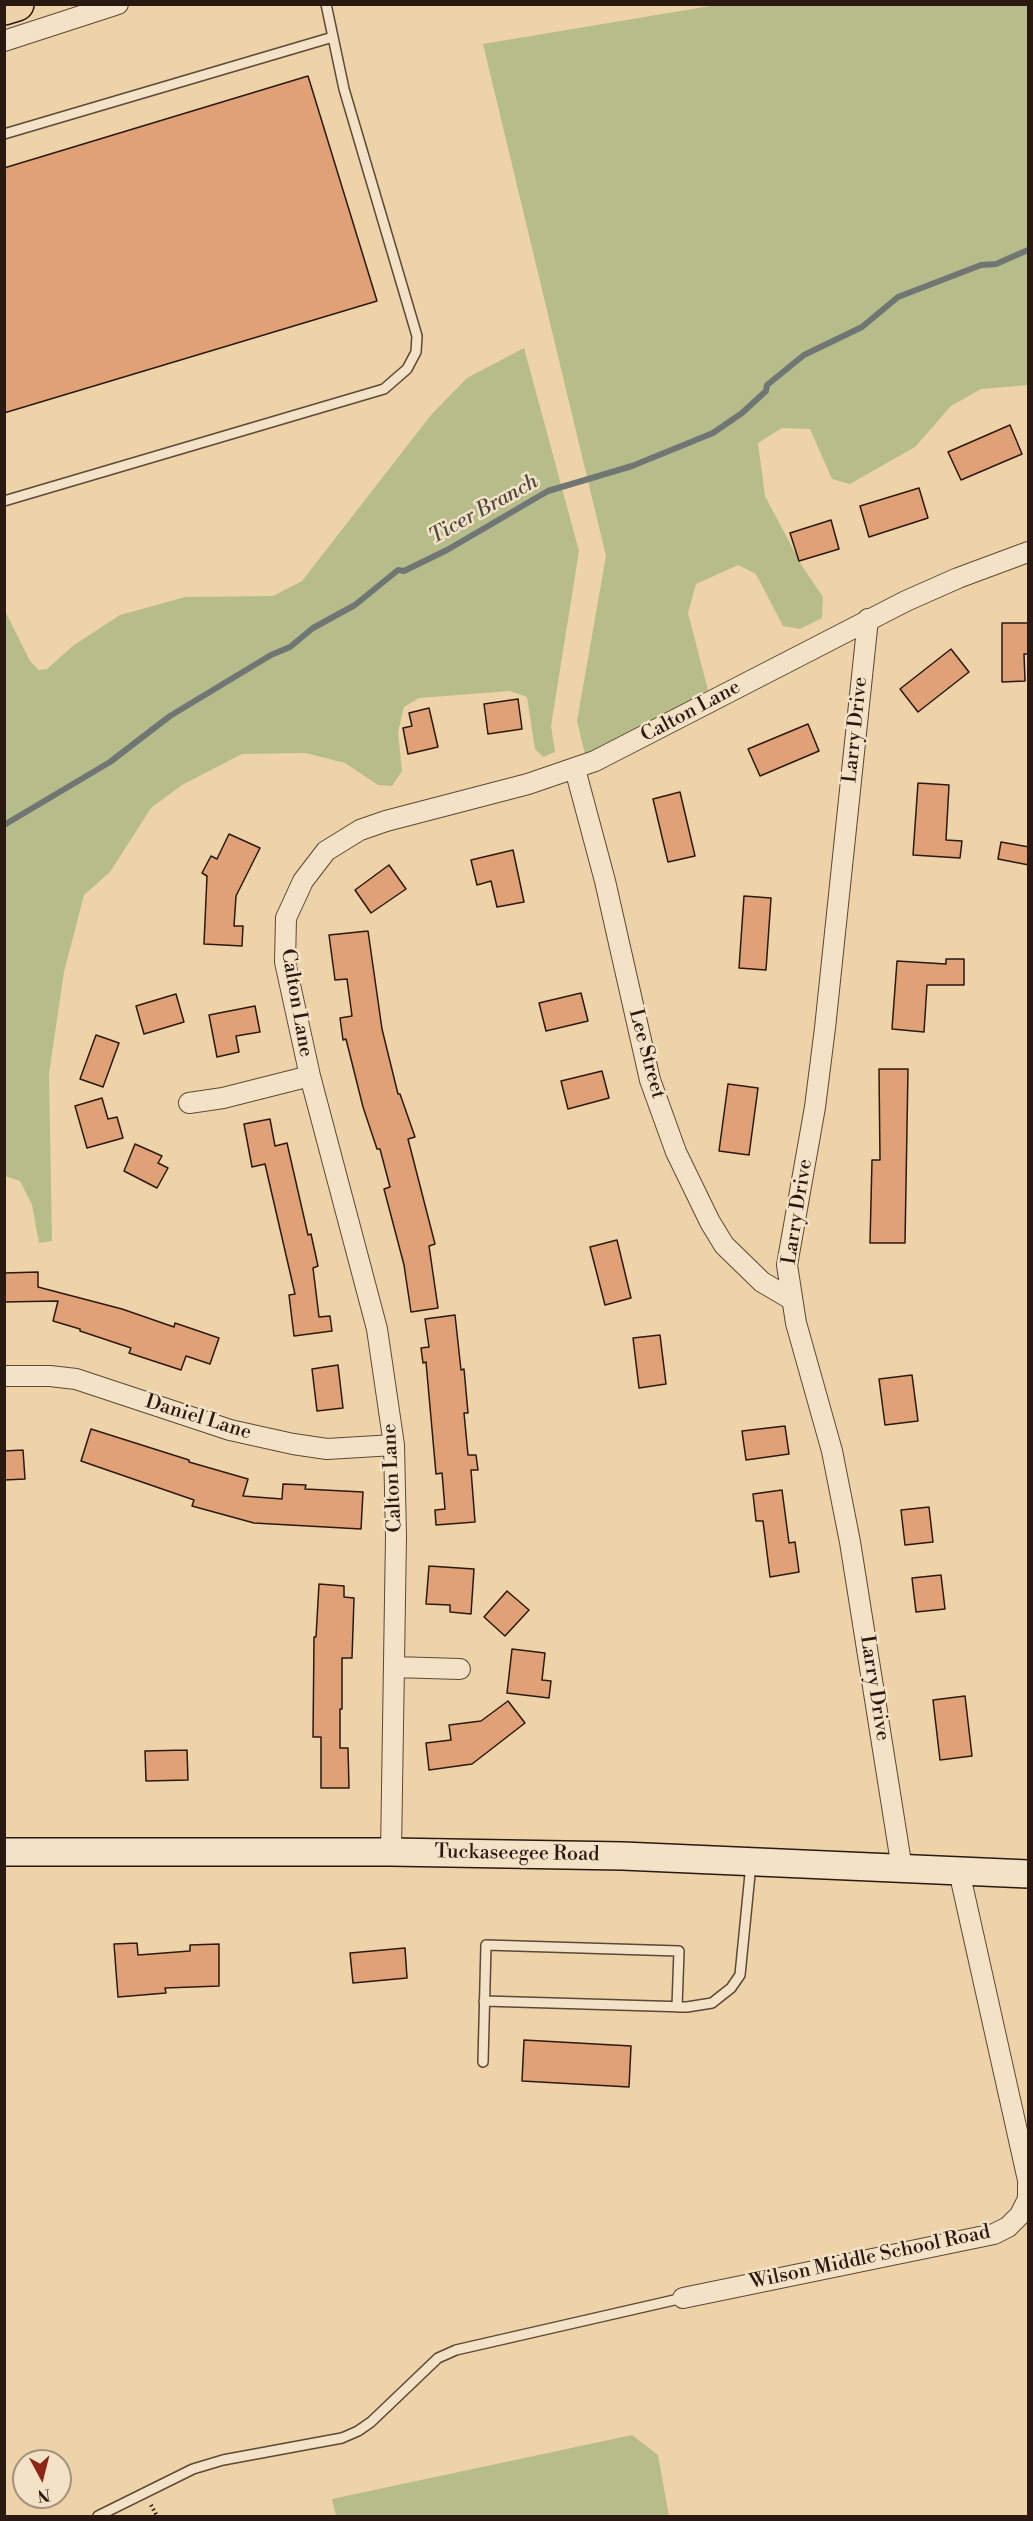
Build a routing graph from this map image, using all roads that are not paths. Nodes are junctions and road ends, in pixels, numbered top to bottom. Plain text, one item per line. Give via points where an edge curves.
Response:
1 (17, 4) edge
2 (118, 4) edge
3 (326, 4) edge
4 (4, 8) edge
5 (333, 38) junction
6 (4, 41) edge
7 (4, 134) edge
8 (4, 501) edge
9 (1029, 552) edge
10 (868, 619) junction
11 (574, 769) junction
12 (310, 1076) junction
13 (189, 1103) dead end
14 (791, 1299) junction
15 (4, 1376) edge
16 (394, 1445) junction
17 (394, 1667) junction
18 (460, 1669) dead end
19 (4, 1852) edge
20 (391, 1852) junction
21 (751, 1862) junction
22 (902, 1869) junction
23 (959, 1872) junction
24 (1029, 1874) edge
25 (484, 2001) junction
26 (677, 2007) junction
27 (483, 2062) dead end
28 (1029, 2182) edge
29 (684, 2298) joint
30 (98, 2517) edge

1 - 4 highway
2 - 6 street
3 - 5 lane
5 - 7 lane
5 - 8 lane via 344,89 417,336 416,352 407,369 384,389
9 - 10 street, Calton Lane via 958,578
10 - 11 street, Calton Lane via 614,752
10 - 14 street, Larry Drive via 815,1107 787,1265
11 - 12 street, Calton Lane via 386,821 360,830 326,851 303,881 286,918 285,962
11 - 14 street, Lee Street via 650,1080 676,1152 724,1245 762,1282
12 - 13 street
12 - 16 street, Calton Lane via 377,1329
14 - 22 street, Larry Drive via 832,1451 850,1542
15 - 16 street, Daniel Lane via 76,1379 230,1430 293,1444 327,1449
16 - 17 street, Calton Lane
17 - 18 street
17 - 20 street, Calton Lane
19 - 20 street, Tuckaseegee Road
20 - 21 street, Tuckaseegee Road
21 - 22 street, Tuckaseegee Road
21 - 26 lane via 740,1975 712,2003
22 - 23 street, Tuckaseegee Road
23 - 24 street, Tuckaseegee Road
23 - 28 street, Wilson Middle School Road
25 - 26 lane
25 - 26 lane via 486,1945 657,1950 679,1951
25 - 27 lane
28 - 29 street, Wilson Middle School Road via 1028,2199 1020,2215 994,2234
29 - 30 lane via 456,2349 433,2362 358,2432 194,2469

